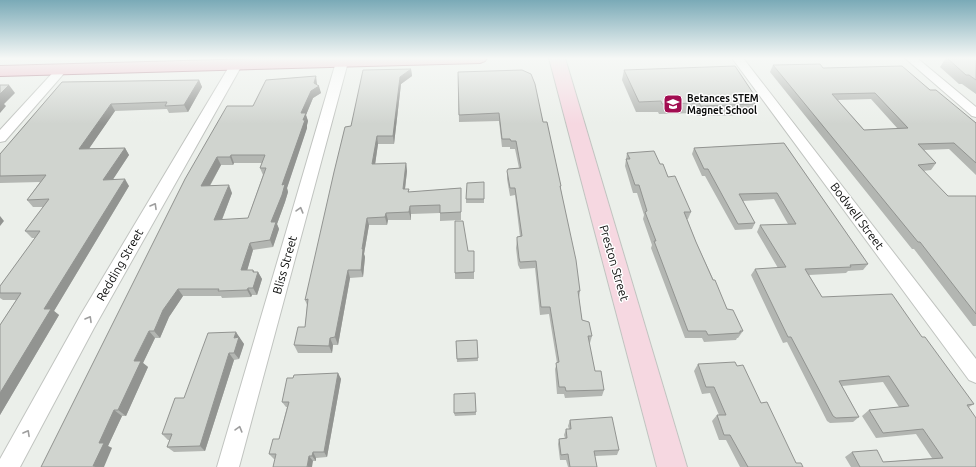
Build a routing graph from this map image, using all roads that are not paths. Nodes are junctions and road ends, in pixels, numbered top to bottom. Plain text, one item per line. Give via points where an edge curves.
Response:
1 (52, 80) edge
2 (227, 80) edge
3 (337, 80) edge
4 (563, 80) edge
5 (753, 80) edge
6 (936, 80) edge
7 (976, 113) edge
8 (0, 138) edge
9 (976, 374) edge
10 (8, 467) edge
11 (228, 467) edge
12 (672, 467) edge

1 - 8 street
10 -> 2 street, Redding Street via 87,322
11 -> 3 street, Bliss Street
4 - 12 street, Preston Street
5 - 9 street, Bodwell Street
6 - 7 street

